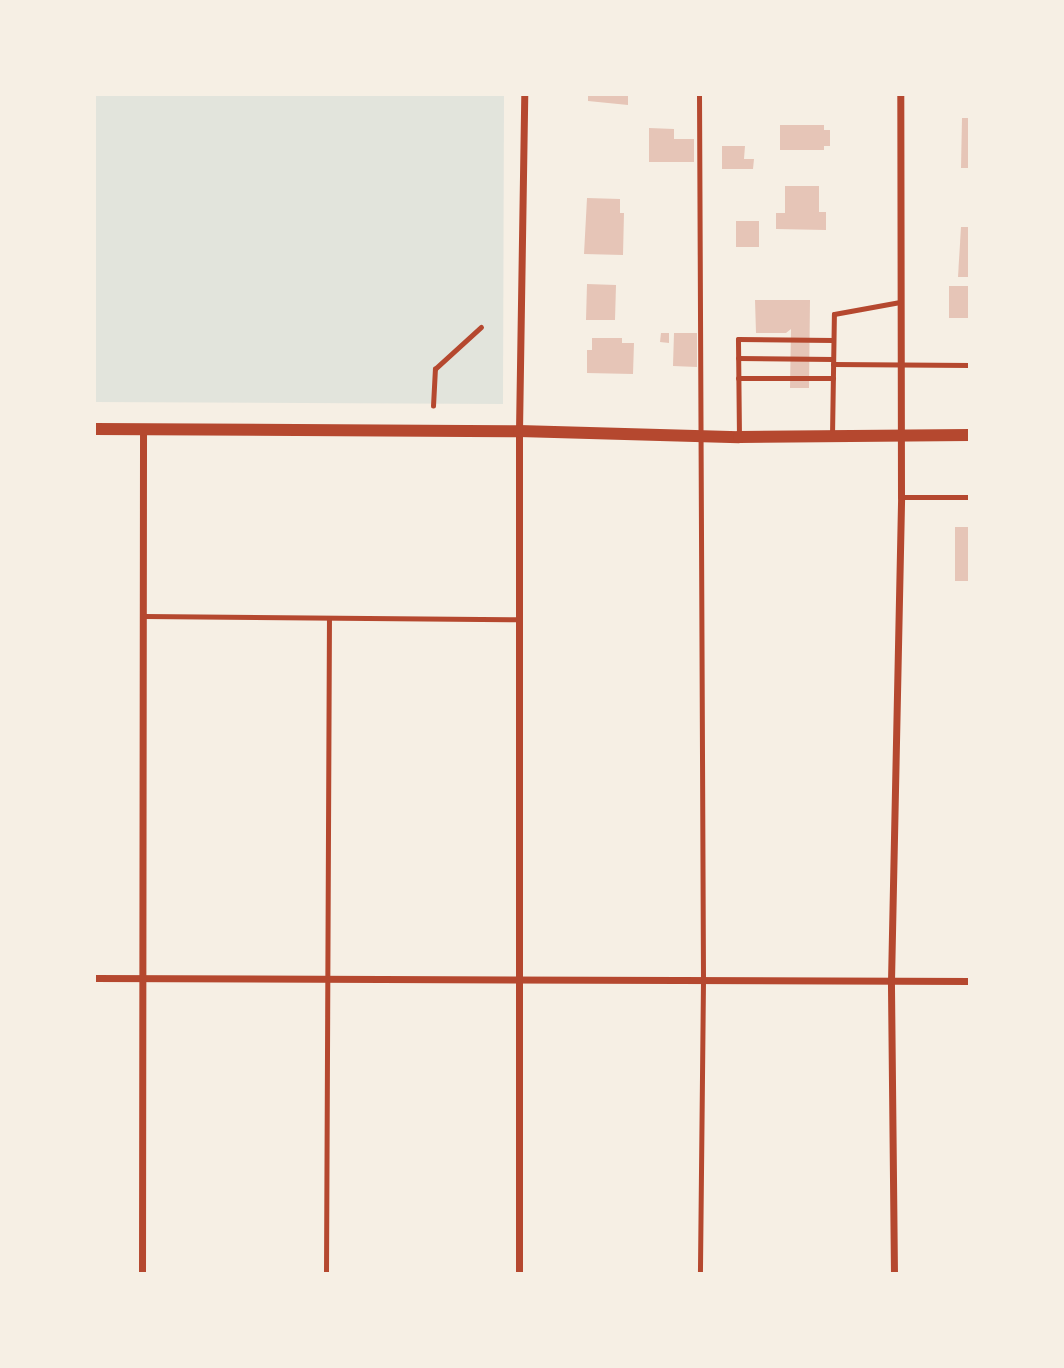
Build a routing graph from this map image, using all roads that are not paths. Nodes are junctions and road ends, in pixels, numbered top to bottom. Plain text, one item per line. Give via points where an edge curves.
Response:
1 (524, 94) edge
2 (699, 94) edge
3 (900, 94) edge
4 (900, 302) junction
5 (834, 340) junction
6 (738, 359) junction
7 (833, 362) junction
8 (901, 365) junction
9 (970, 365) edge
10 (738, 377) junction
11 (833, 378) junction
12 (94, 429) edge
13 (143, 429) junction
14 (519, 431) junction
15 (970, 435) edge
16 (699, 436) junction
17 (832, 436) junction
18 (901, 436) junction
19 (739, 437) junction
20 (901, 496) junction
21 (970, 497) edge
22 (144, 617) junction
23 (329, 619) junction
24 (519, 619) junction
25 (94, 978) edge
26 (141, 978) junction
27 (330, 978) junction
28 (517, 981) junction
29 (703, 981) junction
30 (891, 981) junction
31 (970, 981) edge
32 (142, 1273) edge
33 (326, 1273) edge
34 (519, 1273) edge
35 (700, 1273) edge
36 (894, 1273) edge

1 - 14 street
2 - 16 lane
3 - 4 street
4 - 5 lane via 834,314
4 - 8 street
5 - 6 lane via 738,340
5 - 7 lane
6 - 7 lane
6 - 10 lane
7 - 8 lane
7 - 11 lane
8 - 9 lane
8 - 18 street
10 - 11 lane
10 - 19 lane
11 - 17 lane
12 - 13 street
13 - 14 street
13 - 22 street
14 - 16 street
14 - 24 street
15 - 18 street
16 - 19 street
16 - 29 lane
17 - 18 street
17 - 19 street
18 - 20 street
20 - 21 lane
20 - 30 street
22 - 23 lane
22 - 26 street
23 - 24 lane
23 - 27 lane
24 - 28 street
25 - 26 street
26 - 27 street
26 - 32 street
27 - 28 street
27 - 33 lane
28 - 29 street
28 - 34 street
29 - 30 street
29 - 35 lane
30 - 31 street
30 - 36 street

